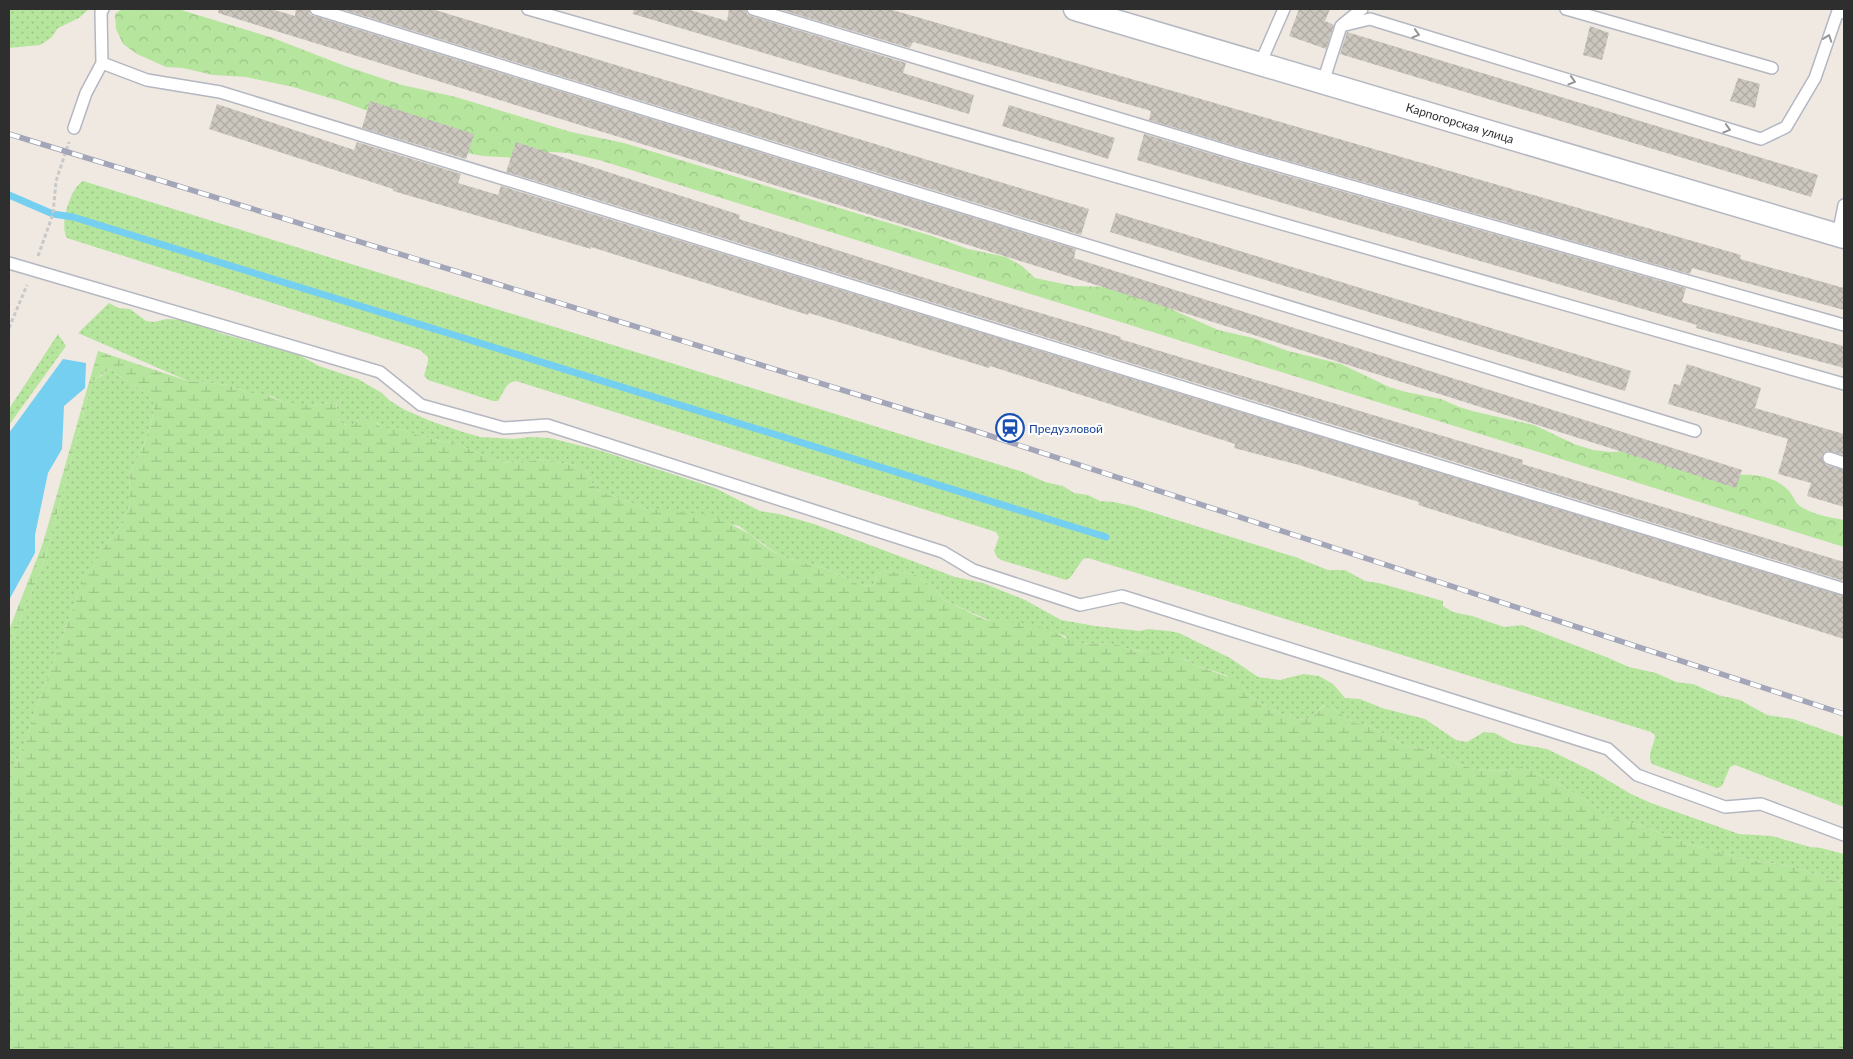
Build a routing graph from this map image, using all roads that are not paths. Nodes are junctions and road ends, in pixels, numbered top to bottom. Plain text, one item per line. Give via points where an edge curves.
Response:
1 (102, 9) edge
2 (316, 9) edge
3 (528, 9) edge
4 (754, 9) edge
5 (1075, 9) edge
6 (1284, 9) edge
7 (1362, 9) edge
8 (1566, 9) edge
9 (1844, 12) edge
10 (1342, 26) junction
11 (102, 63) junction
12 (1260, 64) junction
13 (1772, 68) dead end
14 (1323, 82) junction
15 (74, 128) road end
16 (1844, 204) edge
17 (1841, 236) edge
18 (9, 263) edge
19 (1844, 325) edge
20 (1844, 384) edge
21 (1695, 431) dead end
22 (1829, 458) dead end
23 (1844, 463) edge
24 (1844, 589) edge
25 (1844, 835) edge

1 - 11 lane
2 - 21 lane
3 - 20 lane
4 - 19 lane via 1244,156
5 - 12 street, Карпогорская улица
6 - 12 lane
7 - 10 lane
8 - 13 lane
10 -> 9 lane via 1370,19 1761,139 1786,127 1815,78 1838,11
10 - 14 lane
11 - 15 lane via 86,93
11 - 24 lane via 147,80 229,95
12 - 14 street, Карпогорская улица
14 - 17 street, Карпогорская улица
16 - 17 lane
18 - 25 lane via 380,372 421,405 504,428 547,425 943,552 973,570 1080,605 1122,596 1608,749 1637,775 1725,807 1760,804
22 - 23 lane

